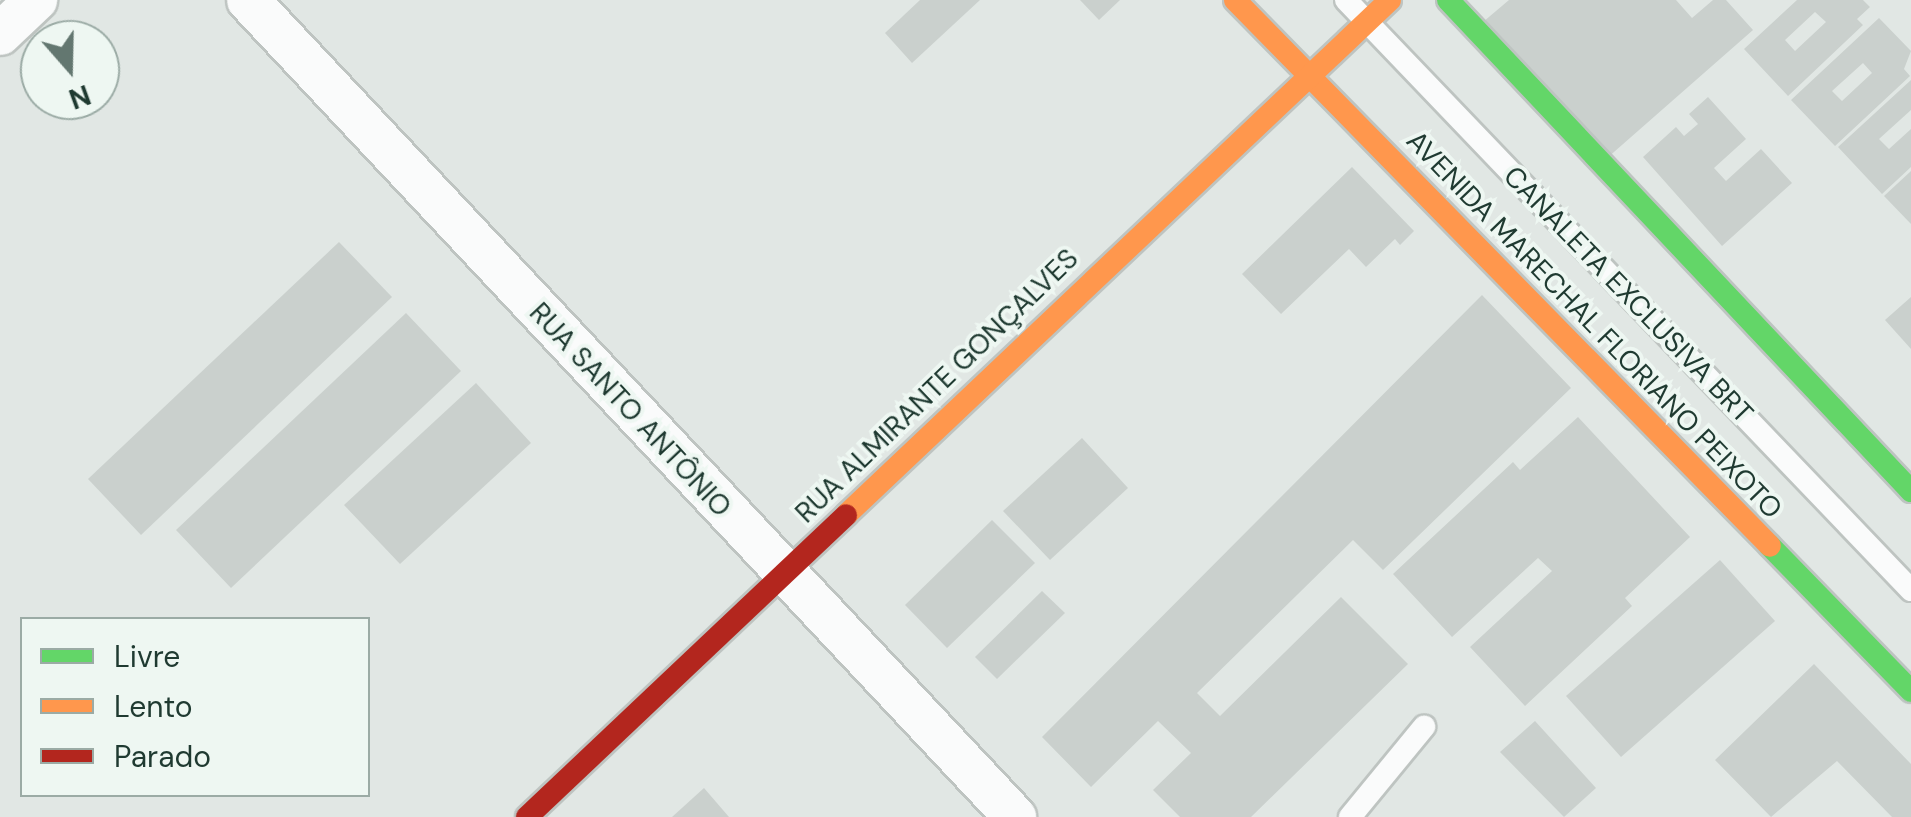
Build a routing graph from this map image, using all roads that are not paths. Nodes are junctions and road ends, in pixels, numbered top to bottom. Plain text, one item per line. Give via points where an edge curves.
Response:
1 (36, 0) edge
2 (248, 0) edge
3 (1235, 0) edge
4 (1346, 0) edge
5 (1390, 0) edge
6 (1448, 0) edge
7 (1366, 22) junction
8 (0, 34) edge
9 (1308, 76) junction
10 (1911, 491) edge
11 (784, 574) junction
12 (1911, 590) edge
13 (1911, 691) edge
14 (1424, 726) dead end
15 (527, 817) edge
16 (1015, 817) edge
17 (1350, 817) edge

1 - 8 street
2 - 11 street, RUA SANTO ANTÔNIO
3 - 9 street, AVENIDA MARECHAL FLORIANO PEIXOTO
4 - 7 lane, CANALETA EXCLUSIVA BRT
5 - 7 street, RUA ALMIRANTE GONÇALVES
6 - 10 street
7 - 9 street, RUA ALMIRANTE GONÇALVES
7 - 12 lane, CANALETA EXCLUSIVA BRT
9 - 11 street, RUA ALMIRANTE GONÇALVES
9 - 13 street, AVENIDA MARECHAL FLORIANO PEIXOTO
11 - 15 street, RUA ALMIRANTE GONÇALVES
11 - 16 street, RUA SANTO ANTÔNIO
14 - 17 lane

